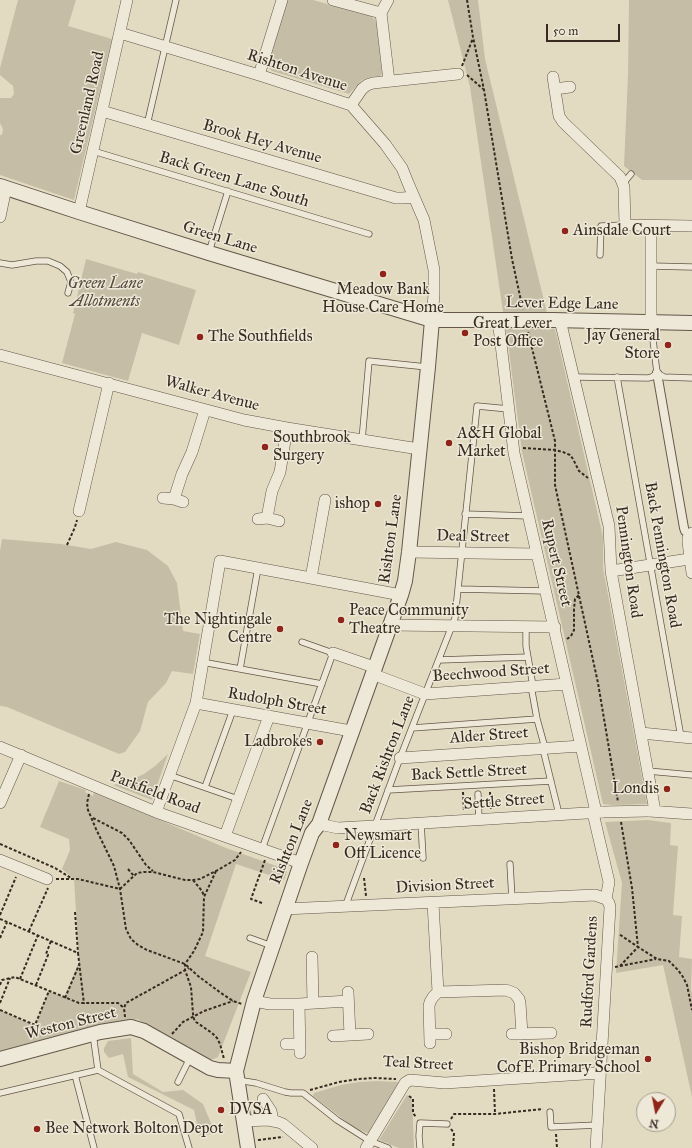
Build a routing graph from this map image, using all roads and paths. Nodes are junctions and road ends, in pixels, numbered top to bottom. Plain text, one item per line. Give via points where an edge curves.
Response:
1 (127, 0) edge
2 (176, 0) edge
3 (282, 0) edge
4 (333, 0) edge
5 (388, 0) edge
6 (467, 0) edge
7 (381, 13) junction
8 (120, 33) junction
9 (473, 37) junction
10 (165, 47) junction
11 (462, 73) junction
12 (260, 75) junction
13 (553, 77) dead end
14 (389, 81) junction
15 (570, 87) dead end
16 (555, 89) junction
17 (484, 90) junction
18 (351, 104) junction
19 (102, 111) junction
20 (147, 125) junction
21 (93, 151) junction
22 (631, 174) dead end
23 (622, 182) junction
24 (3, 187) edge
25 (228, 192) junction
26 (414, 196) junction
27 (79, 212) junction
28 (0, 217) edge
29 (625, 225) junction
30 (651, 226) junction
31 (692, 226) edge
32 (369, 234) dead end
33 (209, 252) junction
34 (600, 255) dead end
35 (0, 263) edge
36 (651, 266) junction
37 (692, 267) edge
38 (68, 293) dead end
39 (523, 310) dead end
40 (432, 320) junction
41 (502, 320) junction
42 (556, 320) junction
43 (651, 322) junction
44 (692, 323) edge
45 (527, 326) dead end
46 (0, 354) edge
47 (428, 367) junction
48 (657, 373) junction
49 (574, 377) junction
50 (617, 377) junction
51 (692, 378) edge
52 (109, 383) junction
53 (205, 410) junction
54 (509, 410) junction
55 (287, 428) junction
56 (362, 440) junction
57 (514, 447) junction
58 (419, 449) junction
59 (555, 450) junction
60 (600, 486) junction
61 (173, 500) dead end
62 (325, 500) dead end
63 (79, 511) joint
64 (465, 514) junction
65 (529, 516) junction
66 (279, 521) dead end
67 (691, 534) edge
68 (67, 545) dead end
69 (409, 552) junction
70 (461, 553) junction
71 (537, 554) junction
72 (689, 558) junction
73 (651, 565) junction
74 (258, 568) junction
75 (611, 571) junction
76 (692, 571) edge
77 (311, 578) junction
78 (458, 590) junction
79 (546, 591) junction
80 (401, 595) junction
81 (579, 595) junction
82 (389, 625) junction
83 (452, 626) junction
84 (526, 627) junction
85 (555, 627) junction
86 (302, 642) dead end
87 (558, 642) junction
88 (333, 653) junction
89 (528, 657) junction
90 (439, 660) junction
91 (202, 662) junction
92 (240, 669) junction
93 (373, 671) junction
94 (322, 684) junction
95 (567, 684) junction
96 (532, 686) junction
97 (425, 694) junction
98 (196, 703) junction
99 (233, 710) junction
100 (268, 716) junction
101 (537, 719) junction
102 (307, 723) junction
103 (412, 728) junction
104 (351, 731) junction
105 (641, 733) junction
106 (686, 737) edge
107 (581, 746) junction
108 (0, 747) edge
109 (544, 749) junction
110 (21, 755) junction
111 (400, 758) junction
112 (648, 771) junction
113 (170, 775) junction
114 (692, 775) edge
115 (551, 781) junction
116 (92, 785) junction
117 (490, 785) junction
118 (463, 786) junction
119 (205, 787) junction
120 (388, 790) junction
121 (478, 794) dead end
122 (238, 799) junction
123 (618, 802) dead end
124 (0, 803) edge
125 (652, 811) junction
126 (156, 812) junction
127 (597, 812) junction
128 (559, 814) junction
129 (692, 814) edge
130 (620, 817) dead end
131 (92, 818) junction
132 (492, 819) junction
133 (465, 820) junction
134 (479, 820) junction
135 (421, 823) junction
136 (319, 824) junction
137 (374, 826) junction
138 (225, 836) junction
139 (0, 844) edge
140 (249, 845) junction
141 (265, 850) junction
142 (423, 858) dead end
143 (0, 860) edge
144 (301, 863) junction
145 (510, 864) dead end
146 (20, 868) junction
147 (57, 869) junction
148 (128, 869) dead end
149 (216, 871) junction
150 (154, 872) junction
151 (134, 876) junction
152 (364, 878) dead end
153 (72, 879) junction
154 (49, 880) junction
155 (193, 880) junction
156 (120, 889) junction
157 (204, 897) junction
158 (512, 899) junction
159 (606, 899) junction
160 (262, 903) dead end
161 (433, 903) junction
162 (346, 906) junction
163 (366, 906) junction
164 (284, 909) junction
165 (75, 912) dead end
166 (0, 915) edge
167 (0, 919) edge
168 (7, 922) junction
169 (609, 928) junction
170 (29, 931) junction
171 (38, 935) junction
172 (0, 938) edge
173 (250, 938) dead end
174 (51, 941) junction
175 (272, 946) junction
176 (638, 947) junction
177 (78, 953) junction
178 (312, 957) dead end
179 (658, 958) junction
180 (80, 964) junction
181 (185, 964) junction
182 (620, 966) junction
183 (189, 968) junction
184 (606, 968) junction
185 (185, 970) junction
186 (11, 978) junction
187 (20, 979) junction
188 (0, 985) edge
189 (36, 985) junction
190 (49, 991) junction
191 (438, 992) junction
192 (65, 998) junction
193 (233, 1001) junction
194 (0, 1003) edge
195 (314, 1003) junction
196 (84, 1004) junction
197 (253, 1004) junction
198 (298, 1004) junction
199 (124, 1008) junction
200 (0, 1010) edge
201 (692, 1010) edge
202 (193, 1017) junction
203 (126, 1027) junction
204 (551, 1033) dead end
205 (93, 1034) junction
206 (368, 1034) dead end
207 (446, 1034) dead end
208 (350, 1035) junction
209 (333, 1036) dead end
210 (166, 1044) junction
211 (286, 1044) dead end
212 (190, 1057) junction
213 (0, 1059) edge
214 (98, 1070) junction
215 (600, 1073) junction
216 (234, 1074) junction
217 (75, 1075) junction
218 (410, 1080) junction
219 (494, 1080) junction
220 (178, 1082) dead end
221 (402, 1089) junction
222 (0, 1093) edge
223 (303, 1093) junction
224 (263, 1099) dead end
225 (550, 1112) joint
226 (495, 1114) junction
227 (244, 1121) junction
228 (273, 1121) junction
229 (420, 1123) junction
230 (447, 1124) junction
231 (598, 1125) junction
232 (556, 1127) junction
233 (296, 1135) junction
234 (368, 1144) edge
235 (247, 1145) edge
236 (94, 1148) edge
237 (189, 1148) edge
238 (312, 1148) edge
239 (388, 1148) edge
240 (420, 1148) edge
241 (453, 1148) edge
242 (557, 1148) edge
243 (596, 1148) edge

1 - 8 street, Greenland Road
2 - 10 lane
3 - 12 street
4 - 7 street
5 - 7 street
6 - 9 path
7 - 14 street
8 - 10 street, Rishton Avenue
8 - 19 street, Greenland Road
9 - 11 path
9 - 17 path
10 - 12 street, Rishton Avenue
10 - 20 lane
11 - 14 street, Rishton Avenue
11 - 17 path
12 - 18 street, Rishton Avenue
13 - 16 street
14 - 18 street, Rishton Avenue via 367,85
15 - 16 street
16 - 23 street via 559,116 563,122
17 - 39 path
18 - 26 street, Rishton Lane via 402,168
19 - 20 street, Brook Hey Avenue
19 - 21 street, Greenland Road
20 - 26 street, Brook Hey Avenue via 396,198
21 - 25 lane, Back Green Lane South
21 - 27 street, Greenland Road
22 - 23 lane
23 - 29 street
24 - 27 street, Green Lane
24 - 28 street
25 - 32 lane, Back Green Lane South
25 - 33 lane, Back Green Lane South
26 - 40 street, Rishton Lane via 424,220 434,270
27 - 33 street, Green Lane
29 - 30 street
29 - 34 lane via 601,226
30 - 31 street
30 - 36 street
33 - 40 street, Green Lane
35 - 38 lane via 12,265 48,261 60,266 67,272 71,282
36 - 37 lane
36 - 43 street
40 - 41 street, Lever Edge Lane
40 - 47 street, Rishton Lane
41 - 42 street, Lever Edge Lane, bridge
41 - 54 street, Rupert Street
42 - 43 street, Lever Edge Lane
42 - 49 street, Pennington Road
43 - 44 street, Lever Edge Lane
43 - 48 lane
45 - 59 path
46 - 52 street, Walker Avenue
47 - 56 lane via 369,361
47 - 58 street, Rishton Lane
48 - 50 lane via 648,378
48 - 51 lane via 664,377
48 - 67 street via 684,528
49 - 50 lane
49 - 60 street, Pennington Road
50 - 73 lane, Back Pennington Road
52 - 53 street, Walker Avenue
52 - 63 street via 77,499
53 - 55 street, Walker Avenue
53 - 61 street
54 - 57 street, Rupert Street
54 - 64 lane, Back Rishton Lane via 477,406
55 - 56 street, Walker Avenue
55 - 66 street via 280,472 262,518
56 - 58 street, Walker Avenue
57 - 59 path
57 - 65 street, Rupert Street
58 - 69 street, Rishton Lane
59 - 60 path via 570,455 579,471
59 - 81 path via 555,485
60 - 75 street, Pennington Road via 609,526
62 - 77 street
63 - 68 path
64 - 65 lane
64 - 70 lane, Back Rishton Lane
65 - 71 street, Rupert Street
67 - 72 street via 688,542
69 - 70 street, Deal Street
69 - 80 street, Rishton Lane
70 - 71 street, Deal Street
70 - 78 lane, Back Rishton Lane
71 - 79 street, Rupert Street
72 - 73 street
72 - 76 street
73 - 75 street
73 - 106 lane, Back Pennington Road
74 - 77 street
74 - 91 street via 220,561
74 - 92 lane
75 - 105 street, Pennington Road
77 - 80 street
78 - 79 lane
78 - 83 lane, Back Rishton Lane
79 - 85 street, Rupert Street
80 - 82 street, Rishton Lane
81 - 87 path via 575,599 574,630 569,639
81 - 123 path via 598,683
82 - 83 street
82 - 93 street, Rishton Lane
83 - 84 street
83 - 90 lane, Back Rishton Lane
84 - 85 street
84 - 89 lane
85 - 87 street, Rupert Street
86 - 88 lane
87 - 95 street, Rupert Street
88 - 93 street, Beechwood Street
88 - 94 lane
89 - 90 lane
89 - 96 lane
90 - 97 lane, Back Rishton Lane
91 - 92 lane
91 - 98 street
92 - 94 lane
93 - 97 street, Beechwood Street
93 - 104 street, Rishton Lane
94 - 102 lane
95 - 96 street, Beechwood Street
95 - 107 street, Rupert Street
96 - 97 street, Beechwood Street
96 - 101 lane
97 - 103 lane, Back Rishton Lane
98 - 99 street, Rudolph Street
98 - 113 street
99 - 100 street, Rudolph Street
99 - 119 lane
100 - 102 street, Rudolph Street
100 - 122 street
101 - 103 lane
101 - 109 lane
102 - 104 street, Rudolph Street
102 - 141 lane
103 - 111 lane, Back Rishton Lane
104 - 136 street, Rishton Lane
105 - 106 street
105 - 112 street, Pennington Road
107 - 109 street, Alder Street
107 - 127 street, Rupert Street
108 - 110 street, Parkfield Road
109 - 111 street, Alder Street
109 - 115 lane
110 - 116 street, Parkfield Road
110 - 124 street
111 - 120 lane, Back Rishton Lane
112 - 114 lane
112 - 125 street, Pennington Road
113 - 119 lane
113 - 126 street
115 - 117 lane, Back Settle Street
115 - 128 lane
116 - 126 street, Parkfield Road
116 - 131 path via 87,803
117 - 118 lane, Back Settle Street
117 - 132 path
118 - 120 lane, Back Settle Street
118 - 133 path
119 - 122 lane
120 - 137 lane, Back Rishton Lane
121 - 134 lane
122 - 138 street
125 - 127 street, Settle Street, bridge
125 - 129 street, Settle Street
126 - 138 street, Parkfield Road
127 - 128 street, Settle Street
127 - 159 street, Rupert Street via 610,882
128 - 132 street, Settle Street
130 - 176 path via 632,888
131 - 150 path via 122,833
131 - 156 path via 114,866
132 - 134 street, Settle Street
133 - 134 street, Settle Street
133 - 135 street, Settle Street
135 - 137 street, Settle Street
135 - 142 lane
136 - 137 street, Settle Street via 338,828
136 - 144 street, Rishton Lane via 312,833
137 - 162 lane, Back Rishton Lane
138 - 140 street, Parkfield Road
139 - 147 path
140 - 141 street, Parkfield Road
140 - 149 path via 235,860
141 - 144 street, Parkfield Road
141 - 160 path via 251,899
143 - 146 street
144 - 164 street, Rishton Lane
145 - 158 lane
146 - 154 street
146 - 166 path
147 - 153 path
147 - 154 path
148 - 151 path
149 - 155 path
149 - 157 path
150 - 151 path
150 - 155 path
151 - 156 path
152 - 163 path
153 - 154 path
153 - 156 path
154 - 170 path
155 - 157 path
156 - 181 path via 126,929 131,939 147,950
157 - 181 path via 203,932
158 - 159 street, Division Street via 595,895
158 - 161 street, Division Street
159 - 169 street, Rudford Gardens via 610,906
161 - 163 street, Division Street
161 - 191 street
162 - 163 street, Division Street
162 - 164 street, Division Street
164 - 175 street, Rishton Lane
165 - 177 path
167 - 168 path
168 - 170 path
168 - 172 path
169 - 176 path
169 - 184 street, Rudford Gardens
170 - 171 path
171 - 174 path
171 - 187 path
173 - 175 lane
174 - 177 path
174 - 189 path
175 - 197 street, Rishton Lane
176 - 179 path
176 - 182 path
177 - 180 path
178 - 195 street
179 - 182 path
179 - 201 path via 668,961 683,977
180 - 192 path
180 - 196 path
181 - 183 path
181 - 185 path
182 - 184 path
183 - 185 path
183 - 193 path
184 - 215 street, Rudford Gardens
185 - 199 path via 126,1003
185 - 202 path via 191,987
186 - 187 path via 14,976
186 - 188 path via 2,980
186 - 194 path
187 - 189 path
189 - 190 path
190 - 192 path
190 - 200 path via 35,1025
191 - 204 street via 506,990 520,999 517,1034
191 - 207 street via 429,1006 430,1039
192 - 196 path
193 - 197 path
193 - 202 path
195 - 198 street
195 - 208 street via 348,996
196 - 199 path via 118,1003
197 - 198 street
197 - 216 street, Rishton Lane
198 - 211 street via 300,1048
199 - 203 path
202 - 210 path via 183,1022
202 - 216 path via 216,1038
203 - 205 street, Weston Street
203 - 210 street, Weston Street via 144,1031
205 - 213 street, Weston Street
205 - 214 lane
206 - 208 street
208 - 209 street
210 - 212 street, Weston Street
212 - 216 street, Weston Street via 210,1068
212 - 220 lane
214 - 217 lane
214 - 237 lane via 179,1114
215 - 219 street, Teal Street
215 - 231 street
216 - 223 lane via 285,1092
216 - 227 street
217 - 222 lane
217 - 236 lane
218 - 219 street, Teal Street via 445,1083
218 - 221 street
218 - 223 path, Teal Street via 358,1079
219 - 226 path
221 - 229 path via 413,1099 413,1113
221 - 234 street
223 - 234 lane
224 - 228 street via 271,1111
225 - 226 path via 543,1109
225 - 232 lane via 551,1127
226 - 230 path via 454,1114
227 - 228 street
227 - 235 street
228 - 233 street via 283,1124
229 - 230 lane
229 - 240 lane
230 - 241 path via 454,1133
231 - 232 lane
231 - 243 street
232 - 242 path
233 - 235 path
233 - 238 street
234 - 239 lane

